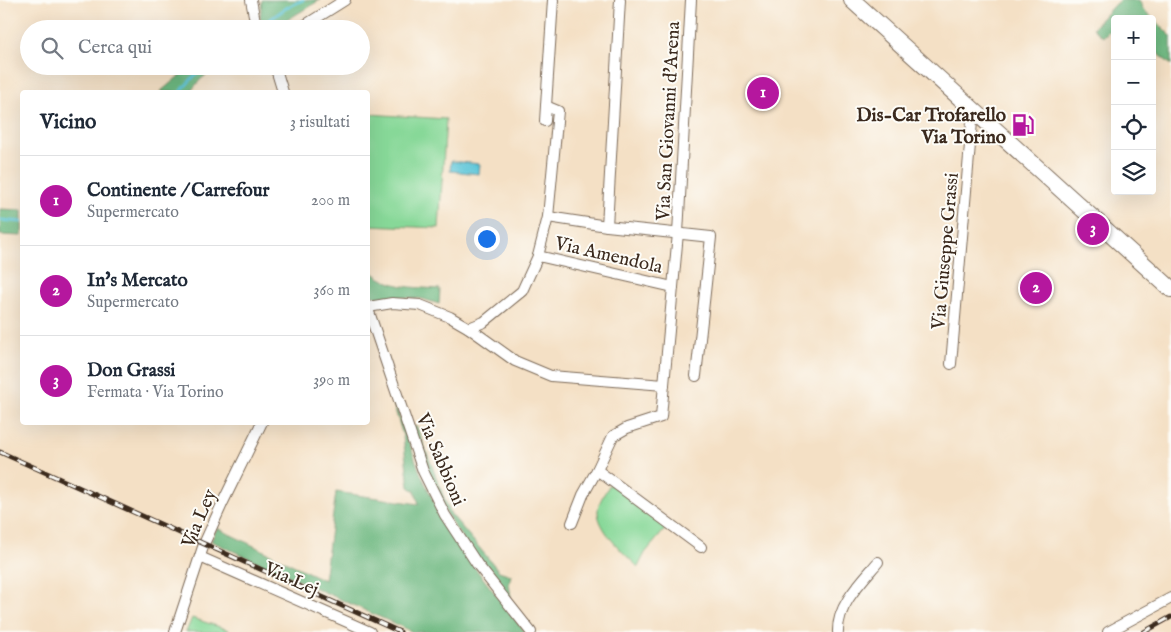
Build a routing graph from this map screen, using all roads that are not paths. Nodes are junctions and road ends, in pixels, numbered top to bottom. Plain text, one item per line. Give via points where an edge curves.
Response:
1 (251, 0) edge
2 (345, 0) edge
3 (553, 0) edge
4 (620, 0) edge
5 (691, 0) edge
6 (852, 0) edge
7 (256, 20) edge
8 (313, 20) edge
9 (278, 75) edge
10 (282, 90) edge
11 (546, 106) junction
12 (973, 110) junction
13 (545, 121) dead end
14 (548, 217) junction
15 (608, 226) junction
16 (678, 233) junction
17 (538, 256) junction
18 (673, 287) junction
19 (1171, 289) edge
20 (370, 308) edge
21 (370, 314) edge
22 (469, 328) junction
23 (951, 364) dead end
24 (696, 376) dead end
25 (664, 385) junction
26 (261, 425) edge
27 (597, 470) junction
28 (572, 523) dead end
29 (701, 547) dead end
30 (200, 557) junction
31 (878, 562) dead end
32 (1171, 598) edge
33 (175, 632) edge
34 (370, 632) edge
35 (531, 632) edge
36 (838, 632) edge
37 (1108, 632) edge

1 - 7 street
2 - 8 street
3 - 11 street
4 - 15 street
5 - 16 street, Via San Giovanni d'Arena
6 - 12 main road
9 - 10 street
11 - 13 street
11 - 14 street via 558,111
12 - 19 main road
12 - 23 street, Via Giuseppe Grassi
14 - 15 street, Via San Giovanni d'Arena
14 - 17 street
15 - 16 street, Via San Giovanni d'Arena
16 - 18 street
16 - 24 street via 711,237
17 - 18 street, Via Amendola
17 - 22 street via 522,291 484,322
18 - 25 street
20 - 22 street via 392,303 420,304
21 - 35 street, Via Sabbioni via 423,471 445,515
22 - 25 street via 516,361 551,376
25 - 27 street via 661,417 613,436
26 - 30 street, Via Ley
27 - 28 street
27 - 29 street
30 - 33 street, Via Ley
30 - 34 street, Via Lej
31 - 36 street via 848,599
32 - 37 street

